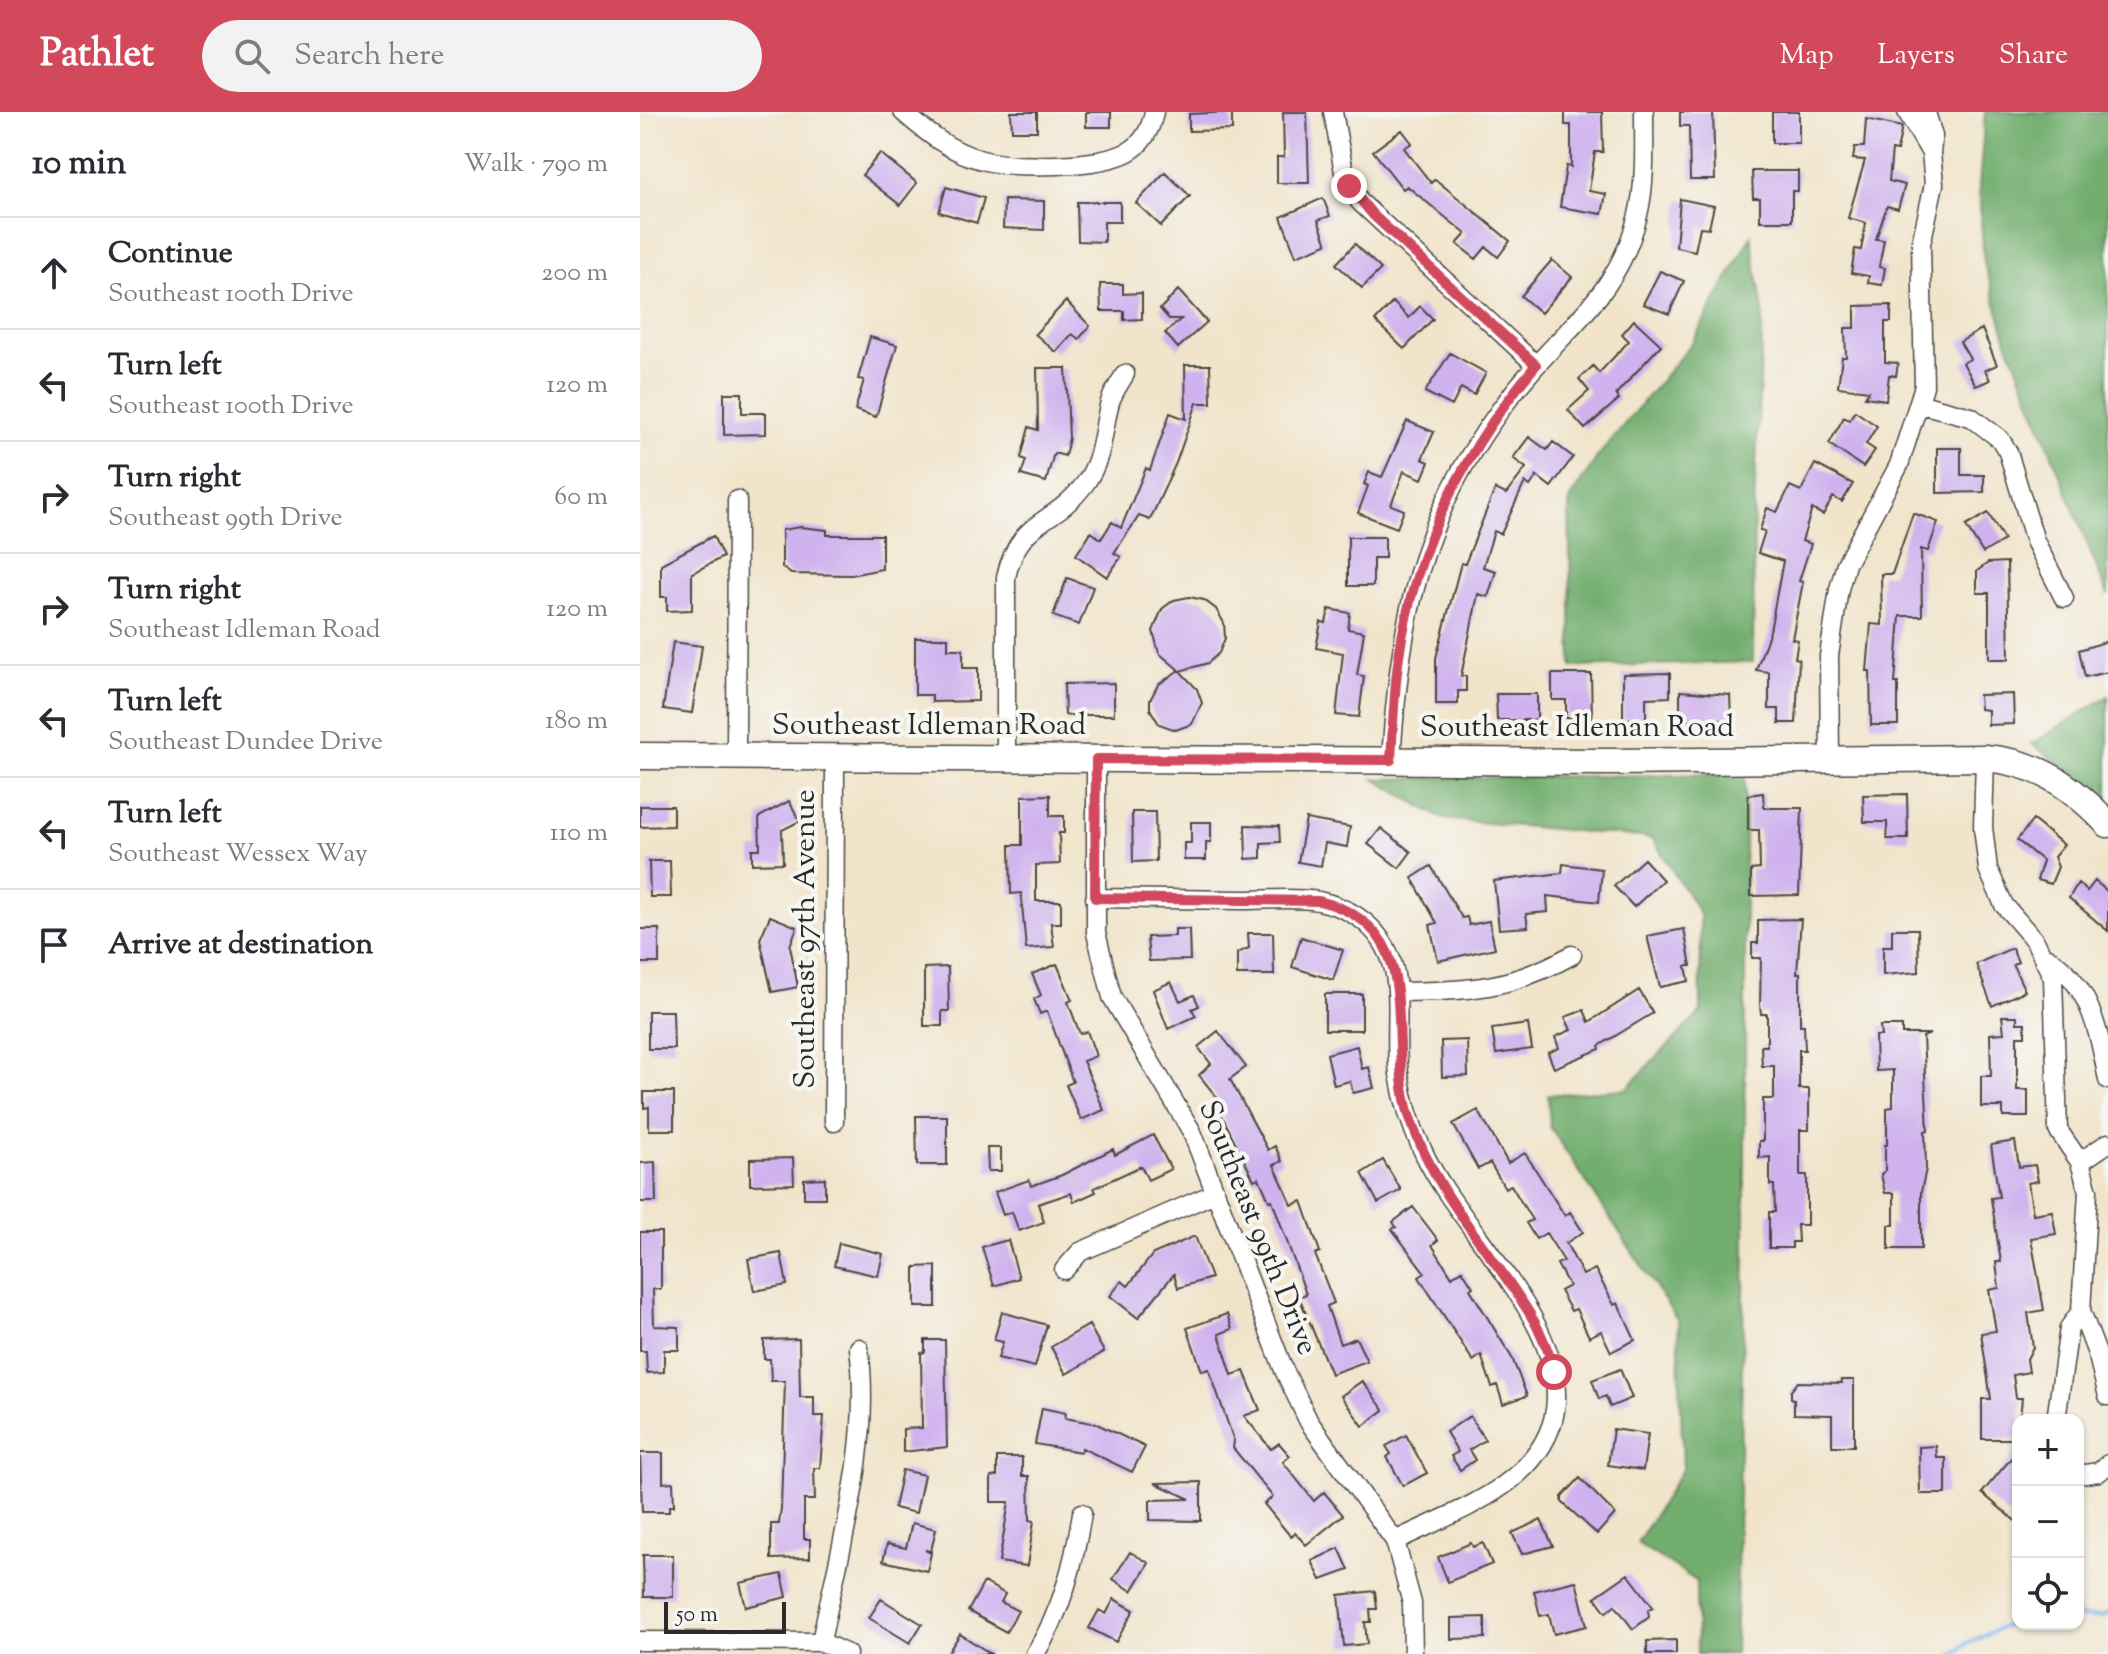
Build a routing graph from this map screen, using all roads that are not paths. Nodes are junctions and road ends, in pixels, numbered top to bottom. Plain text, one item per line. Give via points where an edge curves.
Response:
1 (903, 112) edge
2 (1154, 112) edge
3 (1333, 112) edge
4 (1644, 112) edge
5 (1907, 112) edge
6 (1926, 112) edge
7 (1931, 153) junction
8 (1536, 365) junction
9 (1125, 374) dead end
10 (1921, 404) junction
11 (737, 500) dead end
12 (2064, 598) dead end
13 (640, 756) edge
14 (736, 757) junction
15 (835, 757) junction
16 (1006, 758) junction
17 (1985, 758) junction
18 (1096, 759) junction
19 (1391, 760) junction
20 (1830, 760) junction
21 (2108, 824) edge
22 (1095, 898) junction
23 (1572, 955) dead end
24 (2044, 956) junction
25 (1400, 992) junction
26 (2108, 1080) edge
27 (834, 1122) dead end
28 (2108, 1143) edge
29 (2080, 1162) junction
30 (1215, 1193) junction
31 (1064, 1270) dead end
32 (2081, 1311) junction
33 (859, 1348) dead end
34 (2108, 1396) edge
35 (2057, 1414) edge
36 (2108, 1464) edge
37 (2084, 1475) edge
38 (1082, 1513) dead end
39 (1395, 1541) junction
40 (640, 1641) edge
41 (821, 1642) junction
42 (847, 1654) edge
43 (1035, 1654) edge
44 (1413, 1654) edge

1 - 2 street via 942,144 1005,165 1108,160 1131,151 1143,139
3 - 8 street via 1344,172 1360,202
4 - 8 street via 1639,212 1623,258 1601,298
5 - 7 street
6 - 7 street via 1933,136
7 - 10 street via 1934,184 1921,244 1926,365
8 - 19 street via 1472,452 1431,533 1399,654
9 - 16 street via 1111,400 1102,453 1084,485 1026,531 1011,555 1006,577
10 - 12 street via 1971,417 2000,439 2035,541
10 - 20 street via 1899,465 1846,564 1839,589 1829,656
11 - 14 street
13 - 14 main road, Southeast Idleman Road
14 - 15 main road, Southeast Idleman Road
15 - 16 main road, Southeast Idleman Road
15 - 27 street, Southeast 97th Avenue
16 - 18 main road, Southeast Idleman Road
17 - 20 main road, Southeast Idleman Road
17 - 21 main road, Southeast Idleman Road via 2044,771
17 - 24 street via 1988,869 2004,905
18 - 19 main road, Southeast Idleman Road
18 - 22 street, Southeast 99th Drive
19 - 20 main road, Southeast Idleman Road
22 - 25 street via 1306,900 1333,905 1360,918 1381,940
22 - 30 street, Southeast 99th Drive via 1102,967 1112,997 1192,1132
23 - 25 street via 1539,974 1491,988
24 - 26 street via 2072,976 2086,1001 2099,1032
24 - 29 street via 2056,1007 2058,1130
25 - 39 street via 1399,1074 1420,1146 1444,1192 1539,1325 1550,1352 1556,1394 1546,1439 1523,1473
28 - 29 street
29 - 32 street via 2088,1191
30 - 31 street via 1080,1252
30 - 39 street, Southeast 99th Drive via 1309,1422
32 - 34 street
32 - 35 street via 2069,1328
33 - 41 street via 862,1440
36 - 37 street
38 - 43 street via 1067,1585
39 - 44 street, Southeast 99th Drive via 1412,1603
40 - 41 street
41 - 42 street

